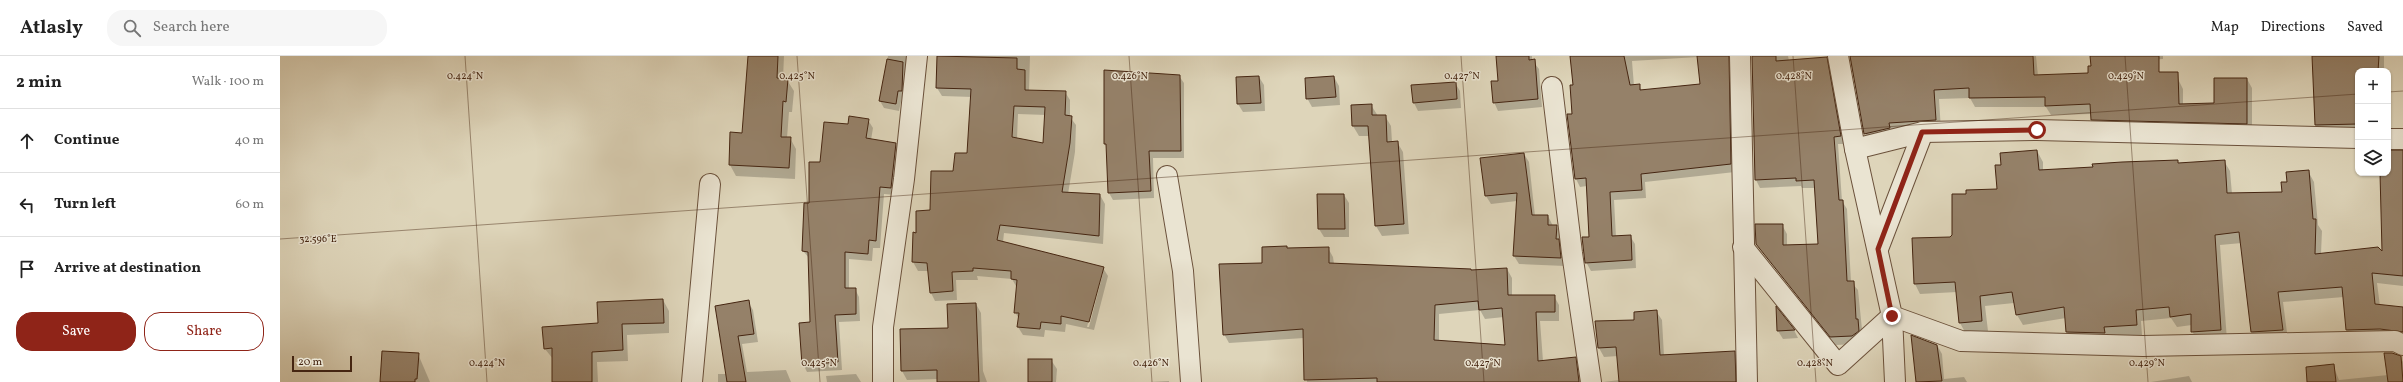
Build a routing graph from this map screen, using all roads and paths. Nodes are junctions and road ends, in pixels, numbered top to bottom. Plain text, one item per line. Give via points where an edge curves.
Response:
1 (917, 56) edge
2 (1740, 56) edge
3 (1838, 56) edge
4 (1552, 87) dead end
5 (1922, 132) junction
6 (2355, 138) edge
7 (2391, 139) edge
8 (2403, 140) edge
9 (1855, 149) junction
10 (1167, 176) dead end
11 (710, 184) dead end
12 (1743, 247) junction
13 (1878, 249) junction
14 (1892, 316) junction
15 (2403, 345) edge
16 (692, 382) edge
17 (884, 382) edge
18 (1191, 382) edge
19 (1591, 382) edge
20 (1747, 382) edge
21 (1895, 382) edge

1 - 17 street via 884,327
2 - 12 street
3 - 9 street
4 - 19 street
5 - 6 street via 2037,130
5 - 9 street
5 - 13 street
7 - 8 street
9 - 13 street
10 - 18 street via 1183,271
11 - 16 street
12 - 14 street via 1838,365
12 - 20 street
13 - 14 street
14 - 15 street via 1961,341 2143,346 2395,341
14 - 21 street

